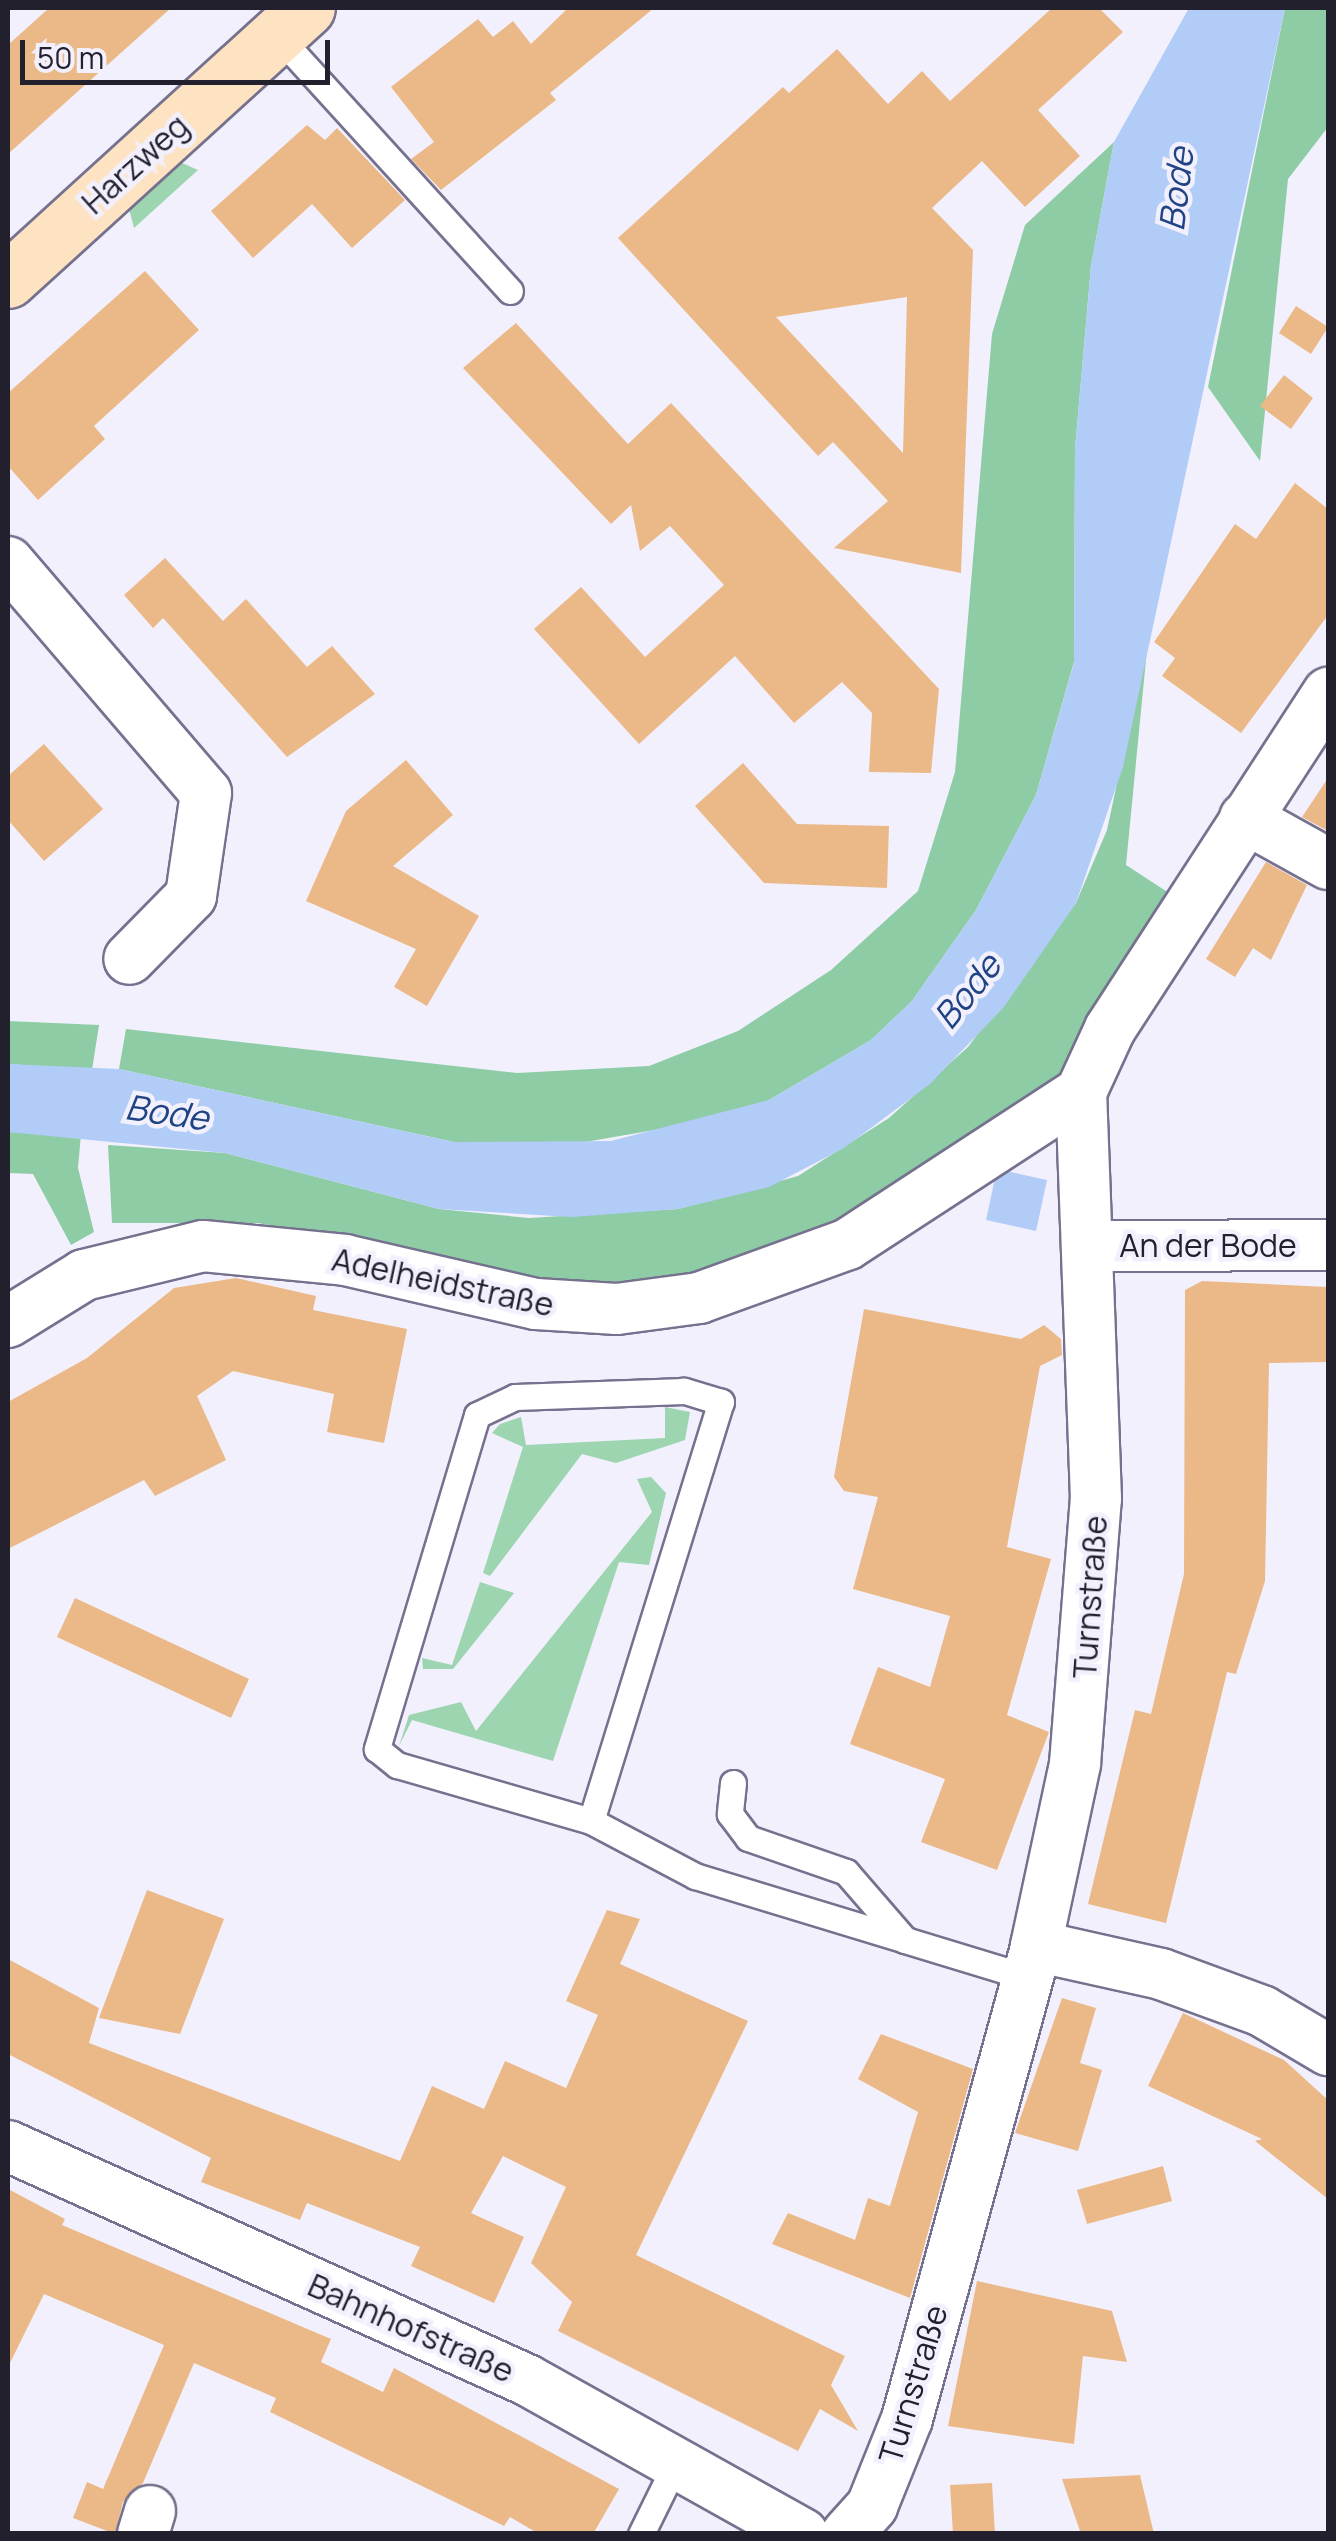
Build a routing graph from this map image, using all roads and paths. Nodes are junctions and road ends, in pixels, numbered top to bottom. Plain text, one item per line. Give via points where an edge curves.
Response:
1 (292, 21) edge
2 (8, 280) edge
3 (510, 291) dead end
4 (8, 562) edge
5 (1328, 692) edge
6 (1245, 818) junction
7 (1328, 864) edge
8 (129, 959) dead end
9 (1081, 1092) junction
10 (1328, 1245) edge
11 (1088, 1246) junction
12 (8, 1322) edge
13 (733, 1783) dead end
14 (591, 1821) junction
15 (905, 1940) junction
16 (1032, 1961) junction
17 (1328, 2050) edge
18 (8, 2146) edge
19 (676, 2464) junction
20 (641, 2534) edge
21 (803, 2534) edge
22 (846, 2534) edge

1 - 2 main road, Harzweg
1 - 3 lane
4 - 8 street via 206,793 191,896
5 - 6 street, Turnstraße
6 - 7 street
6 - 9 street, Turnstraße via 1110,1029
9 - 11 street, Turnstraße
9 - 12 street, Adelheidstraße via 848,1244 699,1298 617,1309 536,1304 345,1260 222,1245 115,1264
10 - 11 street, An der Bode
11 - 16 street, Turnstraße via 1096,1432 1088,1658 1075,1764
13 - 15 lane via 730,1814 742,1834 846,1872
14 - 14 lane via 398,1765 376,1740 477,1415 515,1397 684,1391 722,1402
14 - 15 lane via 695,1876
15 - 16 lane
16 - 17 street via 1160,1974 1262,2011
16 - 22 street, Turnstraße via 907,2419 872,2506
18 - 19 street, Bahnhofstraße via 494,2364
19 - 20 lane
19 - 21 street, Bahnhofstraße

